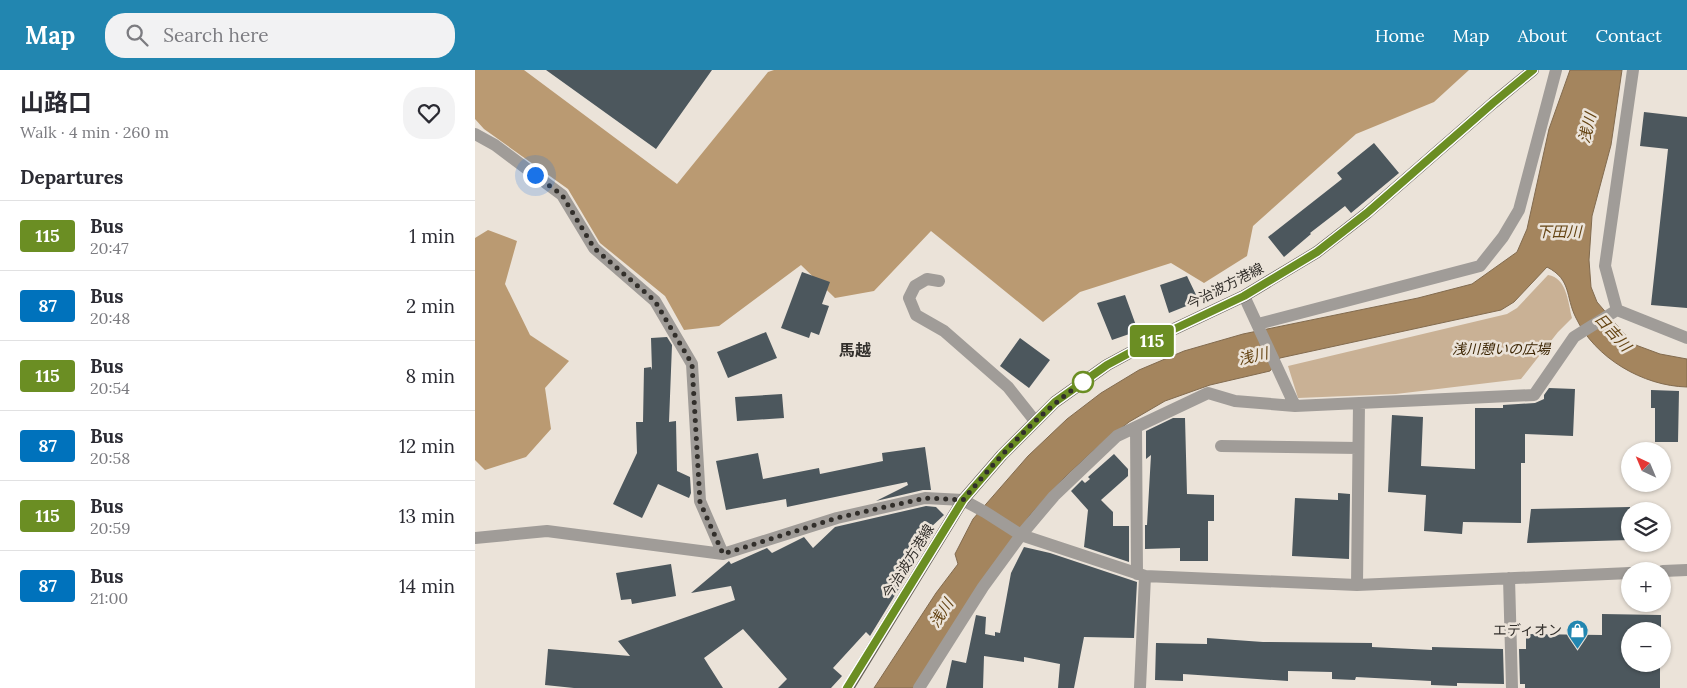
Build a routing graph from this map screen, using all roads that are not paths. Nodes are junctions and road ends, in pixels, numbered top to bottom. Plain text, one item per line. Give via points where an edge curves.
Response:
1 (1533, 70) edge
2 (1556, 70) edge
3 (1633, 70) edge
4 (475, 134) edge
5 (939, 281) dead end
6 (1244, 296) junction
7 (1616, 310) junction
8 (1258, 324) junction
9 (1687, 338) edge
10 (1359, 403) junction
11 (1295, 406) junction
12 (1035, 421) junction
13 (1136, 427) junction
14 (1221, 446) dead end
15 (1359, 448) junction
16 (963, 500) junction
17 (1021, 535) junction
18 (475, 538) edge
19 (723, 554) junction
20 (1687, 570) edge
21 (1671, 571) edge
22 (1621, 573) edge
23 (1141, 575) junction
24 (1509, 578) junction
25 (1357, 585) junction
26 (847, 688) edge
27 (919, 688) edge
28 (1140, 688) edge
29 (1512, 688) edge

1 - 6 main road, 今治波方港線 via 1332,241
2 - 8 street via 1519,210 1503,238 1480,266
3 - 7 street via 1605,266
4 - 19 street via 495,144 562,195 594,248 655,301 692,364 700,502
5 - 12 street via 927,279 915,286 909,298 916,315 944,331 1008,387
6 - 8 street
6 - 12 main road, 今治波方港線 via 1107,365 1055,402
7 - 9 street
7 - 10 street via 1573,337 1534,395
8 - 11 street
10 - 11 street
10 - 15 street
11 - 13 street via 1235,401 1208,393
12 - 16 main road, 今治波方港線
13 - 17 street via 1117,436 1054,496
13 - 23 street
14 - 15 street
15 - 25 street
16 - 17 street
16 - 19 street via 925,498 837,518
16 - 26 main road, 今治波方港線
17 - 23 street
17 - 27 street via 983,587
18 - 19 street via 547,531
20 - 21 street
22 - 24 street
23 - 25 street
23 - 28 street
24 - 25 street
24 - 29 street

